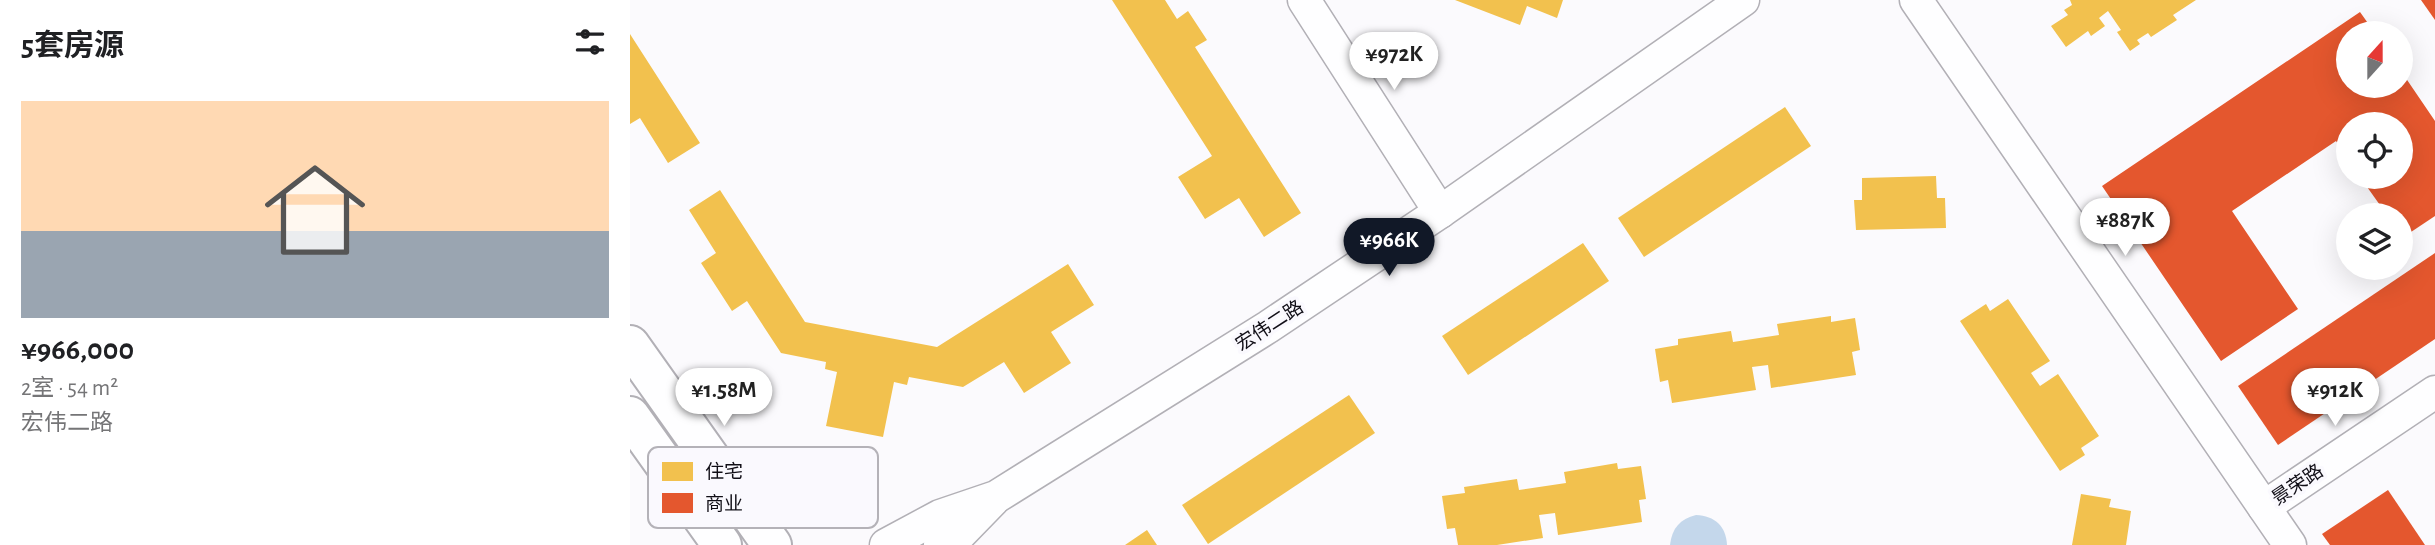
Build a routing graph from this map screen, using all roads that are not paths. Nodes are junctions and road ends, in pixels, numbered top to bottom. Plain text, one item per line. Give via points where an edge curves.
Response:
1 (1304, 0) edge
2 (1743, 0) edge
3 (1916, 0) edge
4 (1440, 212) junction
5 (630, 345) edge
6 (2435, 393) edge
7 (630, 416) edge
8 (652, 447) edge
9 (702, 447) edge
10 (996, 497) junction
11 (2264, 507) junction
12 (710, 528) edge
13 (760, 528) edge
14 (722, 545) edge
15 (772, 545) edge
16 (886, 545) edge
17 (940, 545) edge
18 (2290, 545) edge

1 - 4 street
2 - 4 street, 宏伟二路
3 - 11 street
4 - 10 street, 宏伟二路 via 1268,327
5 - 9 main road
6 - 11 street, 景荣路
7 - 8 main road
10 - 16 street, 宏伟二路 via 940,516
10 - 17 street, 宏伟二路 via 959,535
11 - 18 street
12 - 14 main road
13 - 15 main road

